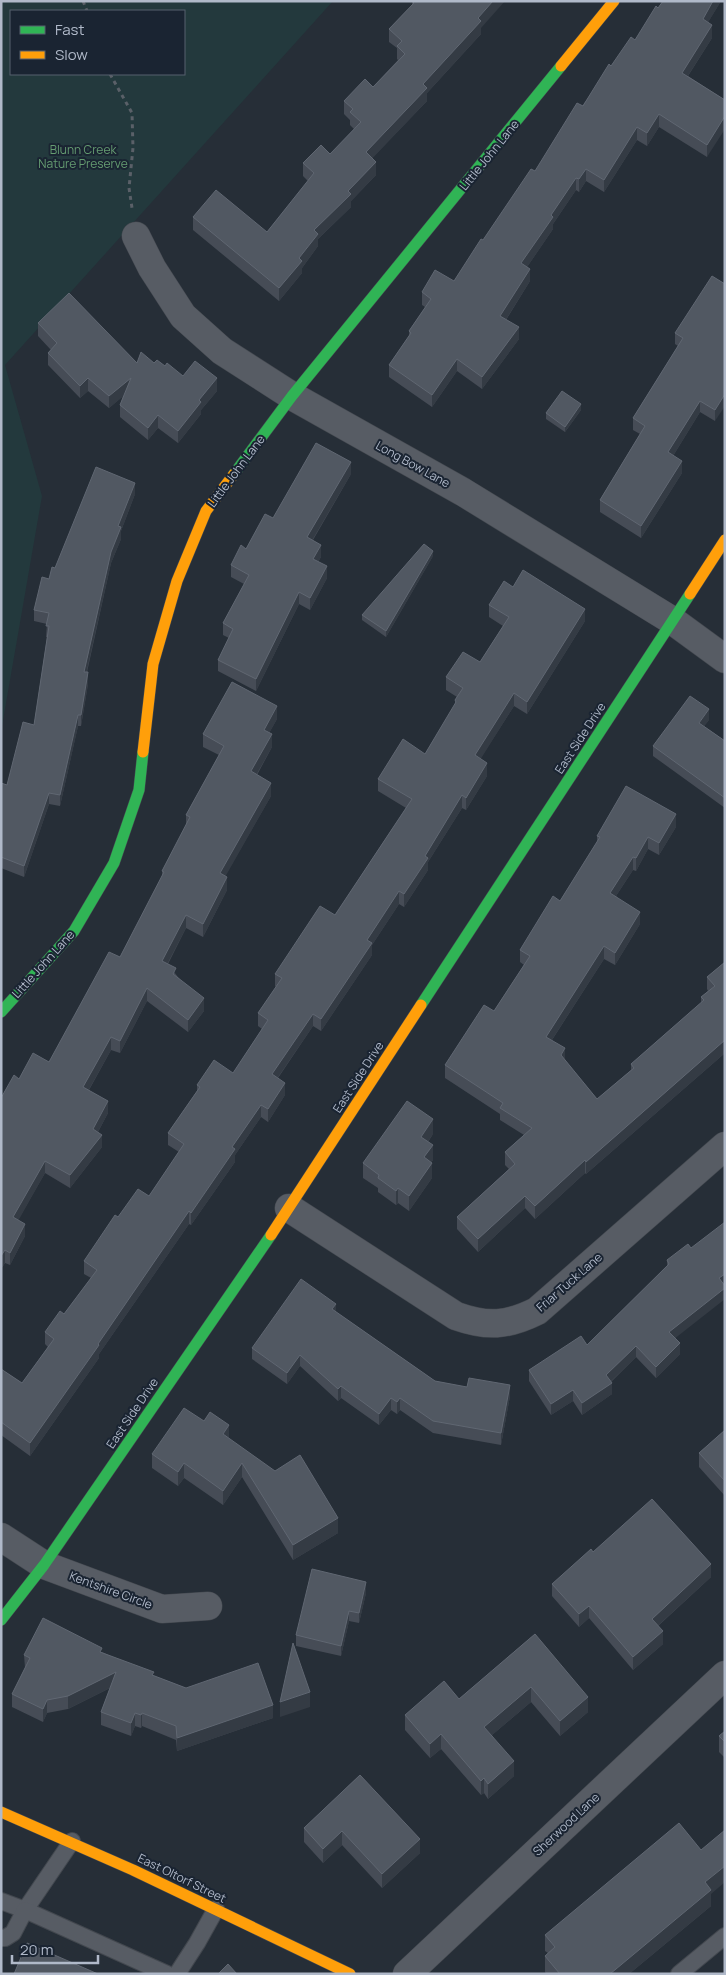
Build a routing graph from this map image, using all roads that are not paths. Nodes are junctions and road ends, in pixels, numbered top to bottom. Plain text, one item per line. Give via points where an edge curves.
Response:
1 (614, 1) edge
2 (136, 236) road end
3 (292, 396) junction
4 (725, 540) edge
5 (673, 621) junction
6 (725, 658) edge
7 (1, 1012) edge
8 (725, 1146) edge
9 (289, 1208) junction
10 (1, 1537) edge
11 (44, 1565) junction
12 (208, 1606) dead end
13 (1, 1620) edge
14 (725, 1675) edge
15 (1, 1812) edge
16 (72, 1841) junction
17 (1, 1901) edge
18 (25, 1910) junction
19 (216, 1910) junction
20 (725, 1936) edge
21 (1, 1938) edge
22 (323, 1968) edge
23 (168, 1974) edge
24 (177, 1974) edge
25 (350, 1974) edge
26 (407, 1974) edge
27 (679, 1974) edge

1 - 3 street, Little John Lane
2 - 3 street, Long Bow Lane via 152,268 184,316 222,351
3 - 5 street, Long Bow Lane via 463,492
3 - 7 street, Little John Lane via 206,511 177,581 153,664 139,790 114,863 74,931
4 - 5 street, East Side Drive
5 - 6 street, Long Bow Lane
5 - 9 street, East Side Drive
8 - 9 street, Friar Tuck Lane via 537,1311 519,1320 498,1324 475,1323 456,1316
9 - 11 street, East Side Drive
10 - 11 street
11 - 12 street, Kentshire Circle via 162,1609
11 - 13 street, East Side Drive
14 - 26 street, Sherwood Lane
15 - 16 street, East Oltorf Street
16 - 18 lane
16 - 19 street, East Oltorf Street
17 - 18 lane
18 - 21 lane via 13,1933
18 - 23 lane
19 - 22 street, East Oltorf Street
19 - 24 lane
20 - 27 lane
22 - 25 street, East Oltorf Street

